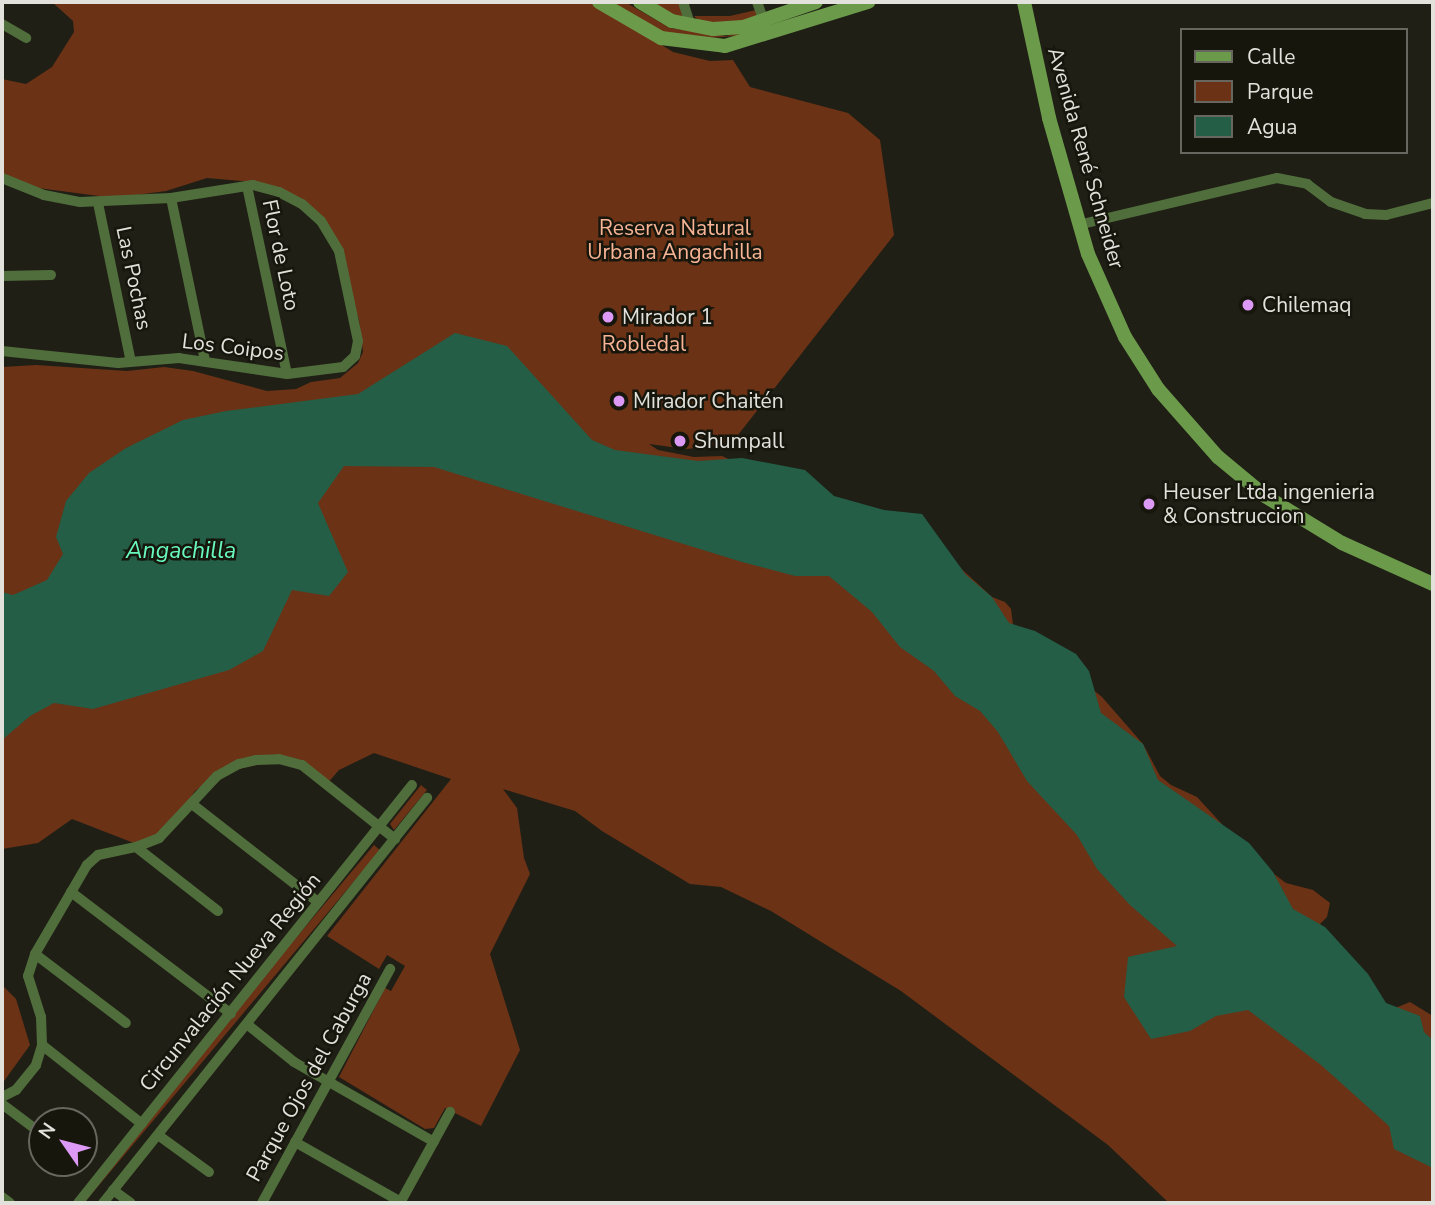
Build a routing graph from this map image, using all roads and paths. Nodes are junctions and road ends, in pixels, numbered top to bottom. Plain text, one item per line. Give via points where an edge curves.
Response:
1 (598, 2) edge
2 (640, 2) edge
3 (683, 2) edge
4 (757, 2) edge
5 (816, 2) edge
6 (868, 2) edge
7 (1024, 2) edge
8 (2, 24) edge
9 (691, 26) junction
10 (766, 27) junction
11 (26, 38) dead end
12 (2, 178) edge
13 (247, 186) junction
14 (171, 198) junction
15 (98, 203) junction
16 (1433, 203) edge
17 (1078, 225) junction
18 (51, 275) dead end
19 (2, 276) edge
20 (2, 351) edge
21 (205, 361) junction
22 (131, 362) junction
23 (287, 374) junction
24 (1433, 584) edge
25 (412, 785) dead end
26 (427, 798) dead end
27 (192, 804) junction
28 (379, 827) junction
29 (395, 839) junction
30 (136, 848) junction
31 (71, 892) junction
32 (318, 902) junction
33 (218, 911) dead end
34 (35, 954) junction
35 (390, 969) dead end
36 (231, 1014) junction
37 (126, 1023) dead end
38 (248, 1025) junction
39 (42, 1045) junction
40 (328, 1080) junction
41 (2, 1097) edge
42 (2, 1104) edge
43 (450, 1112) dead end
44 (28, 1124) edge
45 (142, 1124) junction
46 (158, 1135) junction
47 (295, 1142) junction
48 (434, 1142) junction
49 (209, 1172) dead end
50 (113, 1191) junction
51 (2, 1197) edge
52 (10, 1203) edge
53 (78, 1203) edge
54 (103, 1203) edge
55 (131, 1203) edge
56 (262, 1203) edge
57 (400, 1203) edge

1 - 10 street via 662,38 725,46
2 - 9 street via 672,21
3 - 9 street
4 - 10 street
5 - 10 street
6 - 10 street
7 - 17 street, Avenida René Schneider
8 - 11 street
9 - 10 street
12 - 15 street, Los Coipos via 44,195
13 - 14 street, Los Coipos
13 - 23 street, Flor de Loto
13 - 23 street, Los Coipos via 291,198 321,221 339,251 355,324 358,349 350,362
14 - 15 street, Los Coipos
14 - 21 street
15 - 22 street, Las Pochas
16 - 17 street via 1386,215 1365,214 1331,202 1307,184 1277,178
17 - 24 street, Avenida René Schneider via 1098,282 1125,337 1158,389 1204,443 1290,513 1342,543
18 - 19 street
20 - 22 street, Los Coipos
21 - 22 street, Los Coipos
21 - 23 street, Los Coipos
25 - 28 street, Circunvalación Nueva Región
26 - 29 street, Circunvalación Nueva Región
27 - 28 street via 206,785 239,764 279,759 302,765
27 - 30 street via 159,838
27 - 32 street
28 - 29 street
28 - 32 street, Circunvalación Nueva Región
29 - 38 street, Circunvalación Nueva Región
30 - 31 street via 98,855
30 - 33 street
31 - 34 street
31 - 36 street
32 - 36 street, Circunvalación Nueva Región
34 - 37 street
34 - 39 street via 28,976 41,1017
35 - 40 street, Parque Ojos del Caburga
36 - 45 street, Circunvalación Nueva Región
38 - 40 street via 294,1062
38 - 46 street, Circunvalación Nueva Región
39 - 41 street via 28,1079
39 - 45 street
40 - 47 street, Parque Ojos del Caburga
40 - 48 street
42 - 44 street
43 - 48 street
45 - 53 street, Circunvalación Nueva Región
46 - 49 street
46 - 50 street, Circunvalación Nueva Región
47 - 56 street, Parque Ojos del Caburga
47 - 57 street
48 - 57 street
50 - 54 street, Circunvalación Nueva Región
50 - 55 street
51 - 52 street

